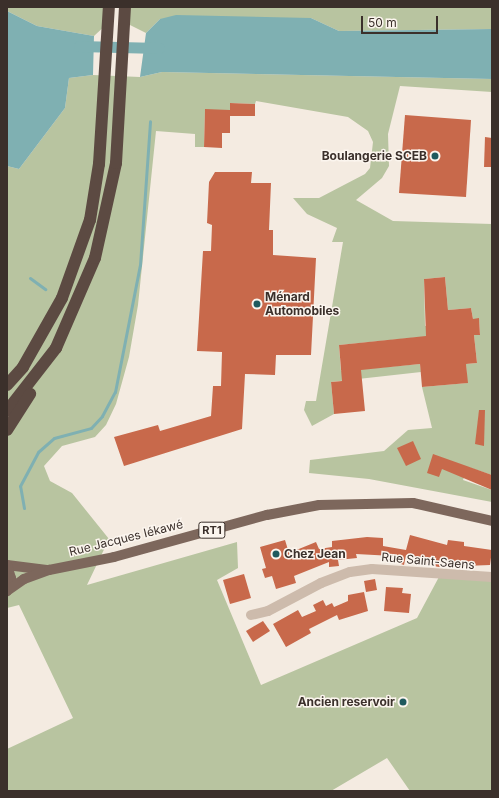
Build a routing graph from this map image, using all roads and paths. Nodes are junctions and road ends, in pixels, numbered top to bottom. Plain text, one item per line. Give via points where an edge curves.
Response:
1 (109, 7) edge
2 (125, 7) edge
3 (56, 348) junction
4 (7, 385) edge
5 (7, 411) edge
6 (7, 430) edge
7 (492, 521) edge
8 (7, 565) edge
9 (49, 570) junction
10 (492, 577) edge
11 (7, 591) edge
12 (251, 615) dead end

1 - 4 highway via 107,80 99,164 78,261 42,336
2 - 3 highway via 116,163 107,212 95,258
3 - 5 highway
3 - 6 highway
7 - 9 main road, Rue Jacques Iékawé / RT1 via 413,503 319,505 267,515 114,557
8 - 9 main road, Rue Jacques Iékawé / RT1
8 - 11 main road via 11,578
9 - 11 main road, Rue Jacques Iékawé / RT1 via 24,579
10 - 12 street, Rue Saint-Saens via 372,570 350,572 321,582 268,611

